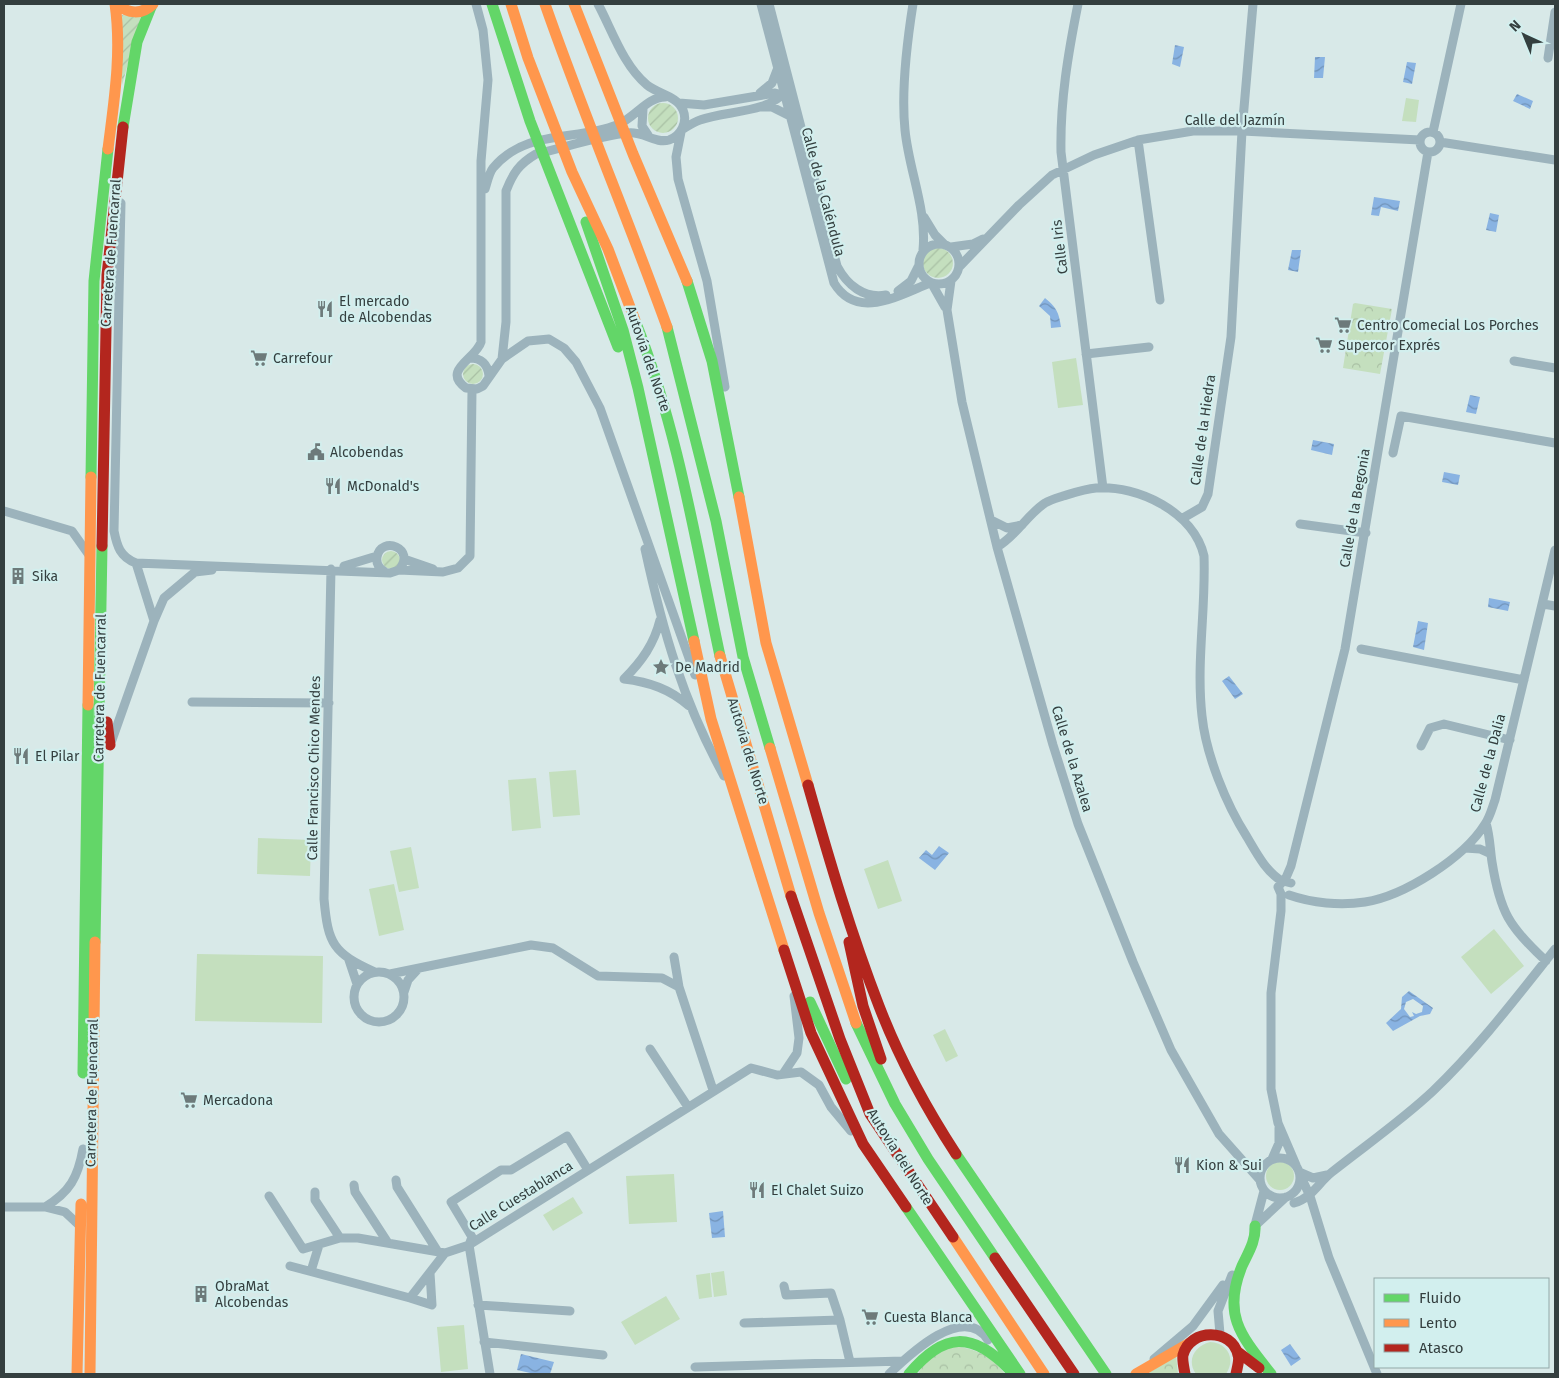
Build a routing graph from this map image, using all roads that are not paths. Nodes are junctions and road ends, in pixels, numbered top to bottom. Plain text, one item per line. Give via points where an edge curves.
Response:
1 (116, 4) edge
2 (476, 4) edge
3 (492, 4) edge
4 (511, 4) edge
5 (545, 4) edge
6 (574, 4) edge
7 (578, 4) edge
8 (598, 4) edge
9 (603, 4) edge
10 (761, 4) edge
11 (769, 4) edge
12 (913, 4) edge
13 (1078, 4) edge
14 (1253, 4) edge
15 (1461, 4) edge
16 (152, 5) edge
17 (1555, 12) edge
18 (586, 34) junction
19 (614, 34) junction
20 (1548, 58) dead end
21 (781, 67) junction
22 (784, 94) junction
23 (758, 95) junction
24 (665, 97) junction
25 (679, 103) junction
26 (759, 106) junction
27 (643, 109) junction
28 (793, 115) junction
29 (682, 130) junction
30 (1242, 131) junction
31 (1433, 132) junction
32 (648, 135) junction
33 (1138, 140) junction
34 (1420, 140) junction
35 (1440, 142) junction
36 (1428, 152) junction
37 (1555, 160) edge
38 (1064, 167) junction
39 (118, 168) junction
40 (571, 169) junction
41 (483, 197) junction
42 (923, 215) junction
43 (992, 234) junction
44 (947, 246) junction
45 (923, 250) junction
46 (959, 266) junction
47 (918, 267) junction
48 (951, 281) junction
49 (931, 283) junction
50 (1160, 300) dead end
51 (947, 310) junction
52 (1149, 347) dead end
53 (1086, 354) junction
54 (470, 358) junction
55 (502, 359) junction
56 (1514, 361) dead end
57 (1555, 368) edge
58 (488, 376) junction
59 (472, 390) junction
60 (726, 425) junction
61 (1555, 443) edge
62 (1393, 453) dead end
63 (653, 457) junction
64 (1103, 488) junction
65 (4, 511) edge
66 (638, 514) junction
67 (1183, 518) junction
68 (991, 520) junction
69 (1300, 524) dead end
70 (1023, 525) junction
71 (1366, 533) junction
72 (998, 547) junction
73 (1555, 550) edge
74 (89, 556) junction
75 (377, 556) junction
76 (404, 559) junction
77 (136, 563) junction
78 (242, 567) junction
79 (331, 569) junction
80 (399, 570) junction
81 (384, 571) junction
82 (443, 572) junction
83 (1543, 604) junction
84 (1555, 606) edge
85 (154, 620) junction
86 (660, 620) junction
87 (1361, 649) dead end
88 (100, 676) junction
89 (1524, 680) junction
90 (192, 702) dead end
91 (329, 703) junction
92 (689, 707) junction
93 (711, 719) junction
94 (1510, 740) junction
95 (110, 745) joint
96 (1421, 746) dead end
97 (722, 756) junction
98 (737, 800) junction
99 (1486, 823) junction
100 (1465, 848) junction
101 (1491, 854) junction
102 (829, 858) junction
103 (1286, 881) junction
104 (1286, 895) junction
105 (1555, 949) edge
106 (674, 957) dead end
107 (349, 960) junction
108 (1546, 961) junction
109 (421, 966) junction
110 (374, 972) junction
111 (390, 974) junction
112 (793, 980) junction
113 (357, 984) junction
114 (679, 987) junction
115 (404, 992) junction
116 (650, 1049) dead end
117 (783, 1074) junction
118 (713, 1090) junction
119 (895, 1104) junction
120 (688, 1106) junction
121 (870, 1114) junction
122 (1278, 1123) junction
123 (863, 1144) junction
124 (84, 1150) junction
125 (1272, 1159) junction
126 (588, 1170) junction
127 (1299, 1171) junction
128 (1330, 1174) junction
129 (1260, 1179) junction
130 (396, 1180) dead end
131 (354, 1184) dead end
132 (1264, 1191) junction
133 (315, 1192) dead end
134 (269, 1196) dead end
135 (1310, 1196) junction
136 (1286, 1199) junction
137 (4, 1207) edge
138 (46, 1207) junction
139 (1316, 1218) junction
140 (80, 1226) junction
141 (1255, 1226) junction
142 (340, 1238) junction
143 (388, 1243) junction
144 (319, 1245) junction
145 (470, 1245) junction
146 (442, 1252) junction
147 (290, 1266) dead end
148 (1236, 1266) junction
149 (311, 1271) junction
150 (430, 1273) junction
151 (784, 1286) dead end
152 (410, 1298) junction
153 (478, 1306) junction
154 (570, 1311) dead end
155 (840, 1320) junction
156 (744, 1323) dead end
157 (1220, 1334) junction
158 (484, 1342) junction
159 (1188, 1344) junction
160 (1238, 1352) junction
161 (603, 1355) dead end
162 (999, 1357) junction
163 (903, 1361) junction
164 (850, 1362) junction
165 (696, 1367) dead end
166 (1374, 1367) edge
167 (748, 1370) edge
168 (77, 1374) edge
169 (90, 1374) edge
170 (490, 1374) edge
171 (889, 1374) edge
172 (909, 1374) edge
173 (1014, 1374) edge
174 (1020, 1374) edge
175 (1044, 1374) edge
176 (1074, 1374) edge
177 (1106, 1374) edge
178 (1135, 1374) edge
179 (1185, 1374) edge
180 (1236, 1374) edge
181 (1265, 1374) edge
182 (1271, 1374) edge

1 - 16 main road via 128,12 139,12
1 - 74 main road, Carretera de Fuencarral via 118,60 94,281
2 - 41 street via 483,30 488,80 482,161
3 - 63 main road via 530,121 613,334
4 - 40 main road, Autovía del Norte
5 - 119 main road, Autovía del Norte via 672,340 716,521 743,657 819,913 860,1035
6 - 18 main road
7 - 18 main road
8 - 19 street
9 - 19 street
10 - 21 street, Calle de la Caléndula
11 - 21 street, Calle de la Caléndula
12 - 42 street via 905,129
13 - 38 street, Calle Iris via 1061,115
14 - 30 street, Calle de la Hiedra
15 - 31 street
16 - 39 main road, Carretera de Fuencarral via 137,42
17 - 20 street
18 - 60 main road via 687,282 712,361
19 - 24 street via 637,76
21 - 22 street, Calle de la Caléndula
21 - 23 street via 772,83
21 - 28 street, Calle de la Caléndula via 791,86
22 - 23 street
22 - 26 street via 778,100
22 - 28 street, Calle de la Caléndula via 790,99
23 - 25 street via 704,105
24 - 25 street
24 - 27 street via 652,99
25 - 29 street via 685,115
26 - 28 street
26 - 29 street via 700,120
27 - 32 street via 642,126
27 - 41 street via 616,126 531,142 510,152 492,169
28 - 47 street, Calle de la Caléndula via 834,258 842,275 856,290 879,296 904,288
28 - 49 street, Calle de la Caléndula via 829,270 837,288 851,300 863,304 901,295
29 - 32 street via 663,141
29 - 60 street via 676,157 678,179 707,282 727,402
30 - 33 street, Calle del Jazmín via 1193,131
30 - 34 street, Calle del Jazmín
30 - 67 street, Calle de la Hiedra via 1231,336 1208,494 1202,507
31 - 34 street via 1424,134
31 - 35 street
32 - 55 street via 629,132 536,154 512,173 506,191 506,322
33 - 38 street, Calle del Jazmín
33 - 50 street
34 - 36 street via 1422,148
35 - 36 street via 1435,150
35 - 37 street
36 - 71 street, Calle de la Begonia
38 - 43 street, Calle del Jazmín via 1034,190
38 - 53 street, Calle Iris
39 - 77 street via 121,217 114,531 117,548
39 - 88 main road, Carretera de Fuencarral via 107,274
40 - 63 main road via 581,210 623,330
40 - 121 main road, Autovía del Norte via 608,249 653,366 676,449 725,675 798,919
41 - 54 street via 481,342
42 - 44 street via 935,235
42 - 45 street
43 - 44 street, Calle del Jazmín via 973,244
43 - 46 street, Calle del Jazmín
44 - 45 street via 930,246
44 - 46 street via 957,255
45 - 47 street
46 - 48 street
47 - 49 street via 920,274
48 - 49 street
48 - 51 street, Calle de la Azalea
49 - 51 street, Calle de la Azalea
51 - 68 street, Calle de la Azalea via 962,402
52 - 53 street
53 - 64 street, Calle Iris
54 - 58 street via 486,364
54 - 59 street via 461,364 457,374 462,385
55 - 58 street
55 - 66 street via 528,341 549,339 564,348 576,362 600,408
56 - 57 street
58 - 59 street via 483,386
59 - 82 street via 470,556 458,568
60 - 102 main road via 766,643
61 - 62 street via 1401,416
63 - 93 main road
64 - 67 street via 1142,496 1166,506
64 - 70 street via 1083,490 1045,503
65 - 74 street via 72,530
66 - 86 street
66 - 93 street
67 - 103 street via 1195,532 1204,556 1201,689 1202,717 1208,744 1236,820 1264,864
68 - 70 street via 1007,528
68 - 72 street, Calle de la Azalea
69 - 71 street
70 - 72 street
71 - 103 street, Calle de la Begonia via 1345,649
72 - 129 street, Calle de la Azalea via 1078,824 1133,962 1171,1050 1218,1134
73 - 83 street, Calle de la Dalia
74 - 124 main road, Carretera de Fuencarral via 82,1034
75 - 76 street via 390,546 401,550
75 - 79 street
75 - 81 street
76 - 80 street
76 - 82 street
77 - 78 street
77 - 85 street
78 - 79 street
78 - 85 street via 195,572 164,598
79 - 81 street
79 - 91 street, Calle Francisco Chico Mendes
80 - 81 street
80 - 82 street
83 - 84 street
83 - 89 street, Calle de la Dalia
85 - 95 street
86 - 92 street
86 - 92 street via 655,639 624,679 650,683 680,698
87 - 89 street
88 - 95 main road
88 - 169 main road, Carretera de Fuencarral via 90,1178
89 - 94 street, Calle de la Dalia
90 - 91 street
91 - 107 street, Calle Francisco Chico Mendes via 324,899 331,938
92 - 98 street
93 - 97 main road
94 - 96 street via 1444,724 1430,728
94 - 99 street, Calle de la Dalia
97 - 98 main road
97 - 121 main road via 734,778 802,985 856,1100
98 - 112 main road
99 - 100 street, Calle de la Dalia
99 - 101 street
100 - 101 street
100 - 104 street, Calle de la Dalia via 1415,883 1366,902 1321,903
101 - 108 street via 1497,891 1506,916 1522,939
102 - 119 main road via 864,1006
102 - 177 main road via 879,1006 908,1070 979,1191
103 - 104 street via 1293,891
103 - 104 street via 1278,887
104 - 122 street via 1281,911 1271,993 1271,1089
105 - 108 street
106 - 114 street
107 - 110 street, Calle Francisco Chico Mendes
107 - 113 street, Calle Francisco Chico Mendes
108 - 128 street via 1500,1019 1434,1090
109 - 111 street
109 - 114 street via 531,945 552,948 598,976 662,978
109 - 115 street via 408,980
110 - 111 street
110 - 113 street
111 - 115 street
112 - 117 street via 799,1038 797,1053
112 - 123 main road via 811,1033
113 - 115 street via 354,1004 364,1018 372,1022 380,1023 396,1016 402,1009
114 - 118 street
116 - 120 street
117 - 118 street, Calle Cuestablanca via 751,1068
117 - 123 street, Calle Cuestablanca via 801,1072 819,1085 831,1107
118 - 120 street, Calle Cuestablanca
119 - 176 main road, Autovía del Norte via 928,1159
120 - 126 street, Calle Cuestablanca
121 - 175 main road, Autovía del Norte
122 - 125 street via 1279,1143
122 - 127 street
123 - 174 main road
124 - 138 street via 76,1176 65,1194
124 - 140 main road, Carretera de Fuencarral
125 - 127 street via 1285,1158
125 - 129 street via 1262,1167
126 - 145 street, Calle Cuestablanca
126 - 145 street, Calle Cuestablanca via 567,1136 510,1170 501,1170 450,1202 472,1237
127 - 128 street via 1313,1178
127 - 135 street
127 - 136 street via 1296,1190
128 - 135 street
129 - 132 street
130 - 146 street via 397,1187
131 - 143 street via 355,1192
132 - 136 street
132 - 141 street
133 - 142 street via 315,1200
134 - 144 street, Calle Cuestablanca via 303,1249
135 - 136 street
135 - 139 street
136 - 139 street
136 - 141 street
137 - 138 street
138 - 140 street via 65,1212
139 - 166 street via 1335,1275
140 - 168 main road, Carretera de Fuencarral
141 - 148 street
141 - 182 main road via 1256,1236 1234,1285 1232,1307 1236,1325
142 - 143 street, Calle Cuestablanca
142 - 144 street, Calle Cuestablanca
143 - 146 street, Calle Cuestablanca
144 - 149 street
145 - 146 street, Calle Cuestablanca
145 - 153 street, Calle Cuestablanca
146 - 150 street
147 - 149 street
148 - 157 street via 1218,1311
148 - 178 street via 1193,1326
149 - 152 street
150 - 152 street
150 - 152 street via 432,1305
151 - 155 street via 786,1294 831,1293
153 - 154 street
153 - 158 street, Calle Cuestablanca
155 - 156 street
155 - 164 street
157 - 159 main road via 1208,1333
157 - 160 main road via 1234,1344
158 - 161 street
158 - 170 street, Calle Cuestablanca
159 - 178 main road
159 - 179 main road via 1182,1363
160 - 180 main road
160 - 181 main road
162 - 163 street via 983,1331 972,1326 941,1333
162 - 172 main road via 969,1340 950,1341 934,1347
162 - 173 main road
163 - 164 street
163 - 171 street
164 - 167 street
165 - 167 street

